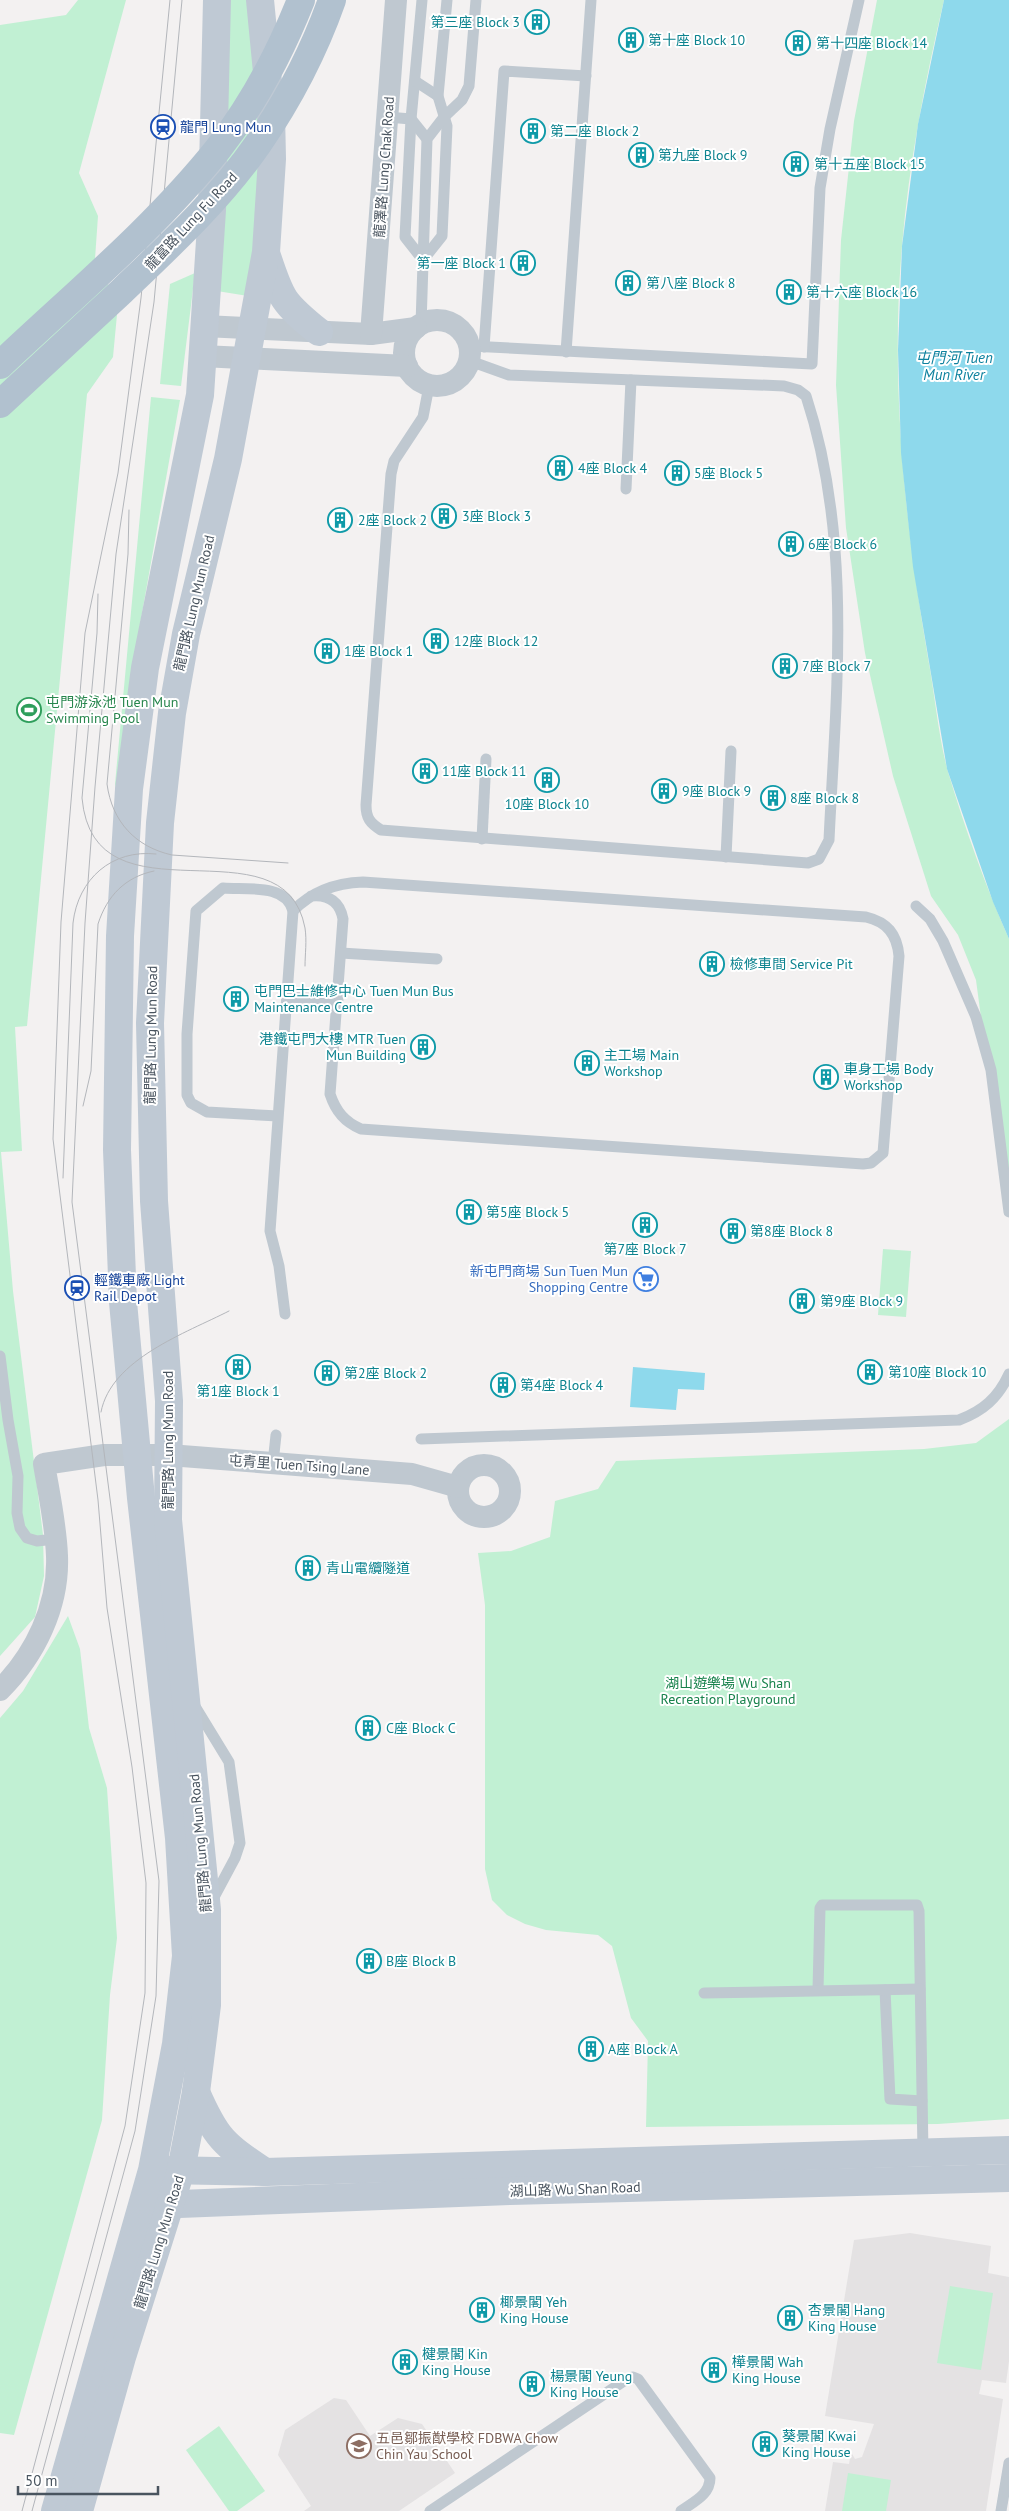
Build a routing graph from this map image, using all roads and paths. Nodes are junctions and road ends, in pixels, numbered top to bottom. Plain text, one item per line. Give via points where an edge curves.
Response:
1 (216, 0) edge
2 (260, 0) edge
3 (301, 0) edge
4 (332, 0) edge
5 (396, 0) edge
6 (422, 0) edge
7 (447, 0) edge
8 (476, 0) edge
9 (591, 0) edge
10 (859, 0) edge
11 (586, 76) junction
12 (415, 81) junction
13 (438, 96) junction
14 (388, 117) junction
15 (444, 117) junction
16 (411, 119) junction
17 (427, 139) junction
18 (266, 252) junction
19 (423, 260) junction
20 (204, 326) junction
21 (418, 326) junction
22 (253, 328) junction
23 (318, 332) junction
24 (371, 334) junction
25 (475, 352) junction
26 (566, 352) junction
27 (202, 356) junction
28 (247, 358) junction
29 (0, 365) edge
30 (407, 366) junction
31 (631, 380) junction
32 (429, 386) junction
33 (0, 404) edge
34 (626, 489) dead end
35 (731, 751) dead end
36 (486, 759) dead end
37 (482, 839) junction
38 (726, 857) junction
39 (311, 896) junction
40 (916, 906) dead end
41 (293, 911) junction
42 (341, 953) junction
43 (437, 960) dead end
44 (287, 997) junction
45 (338, 1000) junction
46 (278, 1116) junction
47 (1009, 1212) edge
48 (285, 1314) dead end
49 (0, 1356) edge
50 (1009, 1374) edge
51 (276, 1435) dead end
52 (421, 1439) dead end
53 (138, 1455) junction
54 (169, 1456) junction
55 (273, 1463) junction
56 (458, 1487) dead end
57 (55, 1539) junction
58 (184, 1688) junction
59 (0, 1690) edge
60 (207, 1910) junction
61 (920, 1989) junction
62 (818, 1990) junction
63 (885, 1990) junction
64 (704, 1993) dead end
65 (196, 2092) junction
66 (922, 2101) junction
67 (1009, 2150) edge
68 (922, 2152) junction
69 (152, 2170) junction
70 (181, 2170) junction
71 (265, 2172) junction
72 (1009, 2178) edge
73 (142, 2205) junction
74 (170, 2205) junction
75 (1009, 2463) edge
76 (55, 2511) edge
77 (79, 2511) edge
78 (430, 2511) edge
79 (681, 2511) edge
80 (1001, 2511) edge

1 - 20 main road, 龍門路 Lung Mun Road via 212,210
2 - 18 main road, 龍門路 Lung Mun Road via 271,113 272,159
3 - 29 main road, 龍富路 Lung Fu Road, bridge via 266,74 218,148 154,220
4 - 33 main road, 龍富路 Lung Fu Road, bridge via 297,81 231,180 151,264
5 - 14 street, 龍澤路 Lung Chak Road
6 - 12 lane
7 - 13 lane
8 - 15 lane via 469,86 462,100
9 - 11 lane
10 - 26 lane via 821,180 812,364
11 - 25 lane via 504,71
11 - 26 lane
12 - 13 lane
12 - 16 lane
13 - 15 lane
14 - 16 lane
14 - 24 street, 龍澤路 Lung Chak Road
15 - 17 lane
15 - 19 lane via 447,126 442,236
16 - 17 lane
16 - 19 lane via 405,238
17 - 19 lane
18 - 22 main road, 龍門路 Lung Mun Road
18 - 23 main road via 279,293
19 - 21 lane
20 - 22 street
20 - 27 main road, 龍門路 Lung Mun Road
21 - 24 street
21 - 25 street via 431,321 451,323 467,336
21 - 30 street via 404,345
22 - 23 street
22 - 28 main road, 龍門路 Lung Mun Road
23 - 24 street
25 - 26 lane
25 - 31 lane via 509,375
25 - 32 street via 459,379 439,387
27 - 28 street
27 - 53 main road, 龍門路 Lung Mun Road via 200,395 139,708 124,862 116,1178 123,1302
28 - 30 street
28 - 54 main road, 龍門路 Lung Mun Road via 226,468 186,634 172,713 160,823 152,963 150,1082 154,1201 167,1362
30 - 32 street via 416,378
31 - 34 lane
31 - 38 lane via 784,386 798,390 806,396 809,405 832,507 839,648 829,840 819,859 808,863
32 - 37 lane via 423,417 394,461 391,474 366,814 371,823 381,830
35 - 38 lane
36 - 37 lane
37 - 38 lane
39 - 41 lane
39 - 42 lane via 329,897 342,911
39 - 45 lane via 336,885 362,882 866,917 886,925 898,944 899,956 885,1145 878,1159 871,1163 361,1129 344,1119 330,1094
40 - 47 lane via 930,919 944,941 976,1017 991,1070
41 - 44 lane
41 - 46 lane via 288,899 277,892 223,888 196,911 188,1015 187,1086 191,1103 206,1112
42 - 43 lane
42 - 45 lane
44 - 45 lane
44 - 46 lane
46 - 48 lane via 270,1231 279,1266
49 - 57 lane via 18,1476 20,1528 27,1538 37,1541
50 - 52 lane via 996,1396 978,1413 959,1420
51 - 55 lane
53 - 54 street, 屯青里 Tuen Tsing Lane
53 - 57 street, 屯青里 Tuen Tsing Lane via 104,1455 44,1464
53 - 69 main road, 龍門路 Lung Mun Road via 179,1838 186,1956 176,2044
54 - 55 street, 屯青里 Tuen Tsing Lane
54 - 58 main road, 龍門路 Lung Mun Road via 168,1520
55 - 56 street, 屯青里 Tuen Tsing Lane via 412,1474
57 - 59 street via 56,1582 44,1625 28,1657
58 - 60 main road, 龍門路 Lung Mun Road
58 - 60 lane via 229,1762 240,1843
60 - 65 main road, 龍門路 Lung Mun Road via 207,2006
61 - 62 lane via 917,1905 828,1904 820,1908
61 - 63 lane
61 - 66 lane
62 - 63 lane
62 - 64 lane
63 - 66 lane via 890,2099
65 - 70 main road, 龍門路 Lung Mun Road
65 - 71 main road via 219,2137
66 - 68 lane
67 - 68 main road, 湖山路 Wu Shan Road
68 - 71 main road, 湖山路 Wu Shan Road
69 - 70 main road, 湖山路 Wu Shan Road
69 - 73 main road, 龍門路 Lung Mun Road
70 - 71 main road, 湖山路 Wu Shan Road
70 - 74 main road, 龍門路 Lung Mun Road
72 - 74 main road, 湖山路 Wu Shan Road via 510,2191
73 - 74 main road, 湖山路 Wu Shan Road
73 - 76 main road, 龍門路 Lung Mun Road
74 - 77 main road, 龍門路 Lung Mun Road via 122,2357
75 - 80 lane
78 - 79 lane via 633,2377 638,2379 710,2478 705,2494

